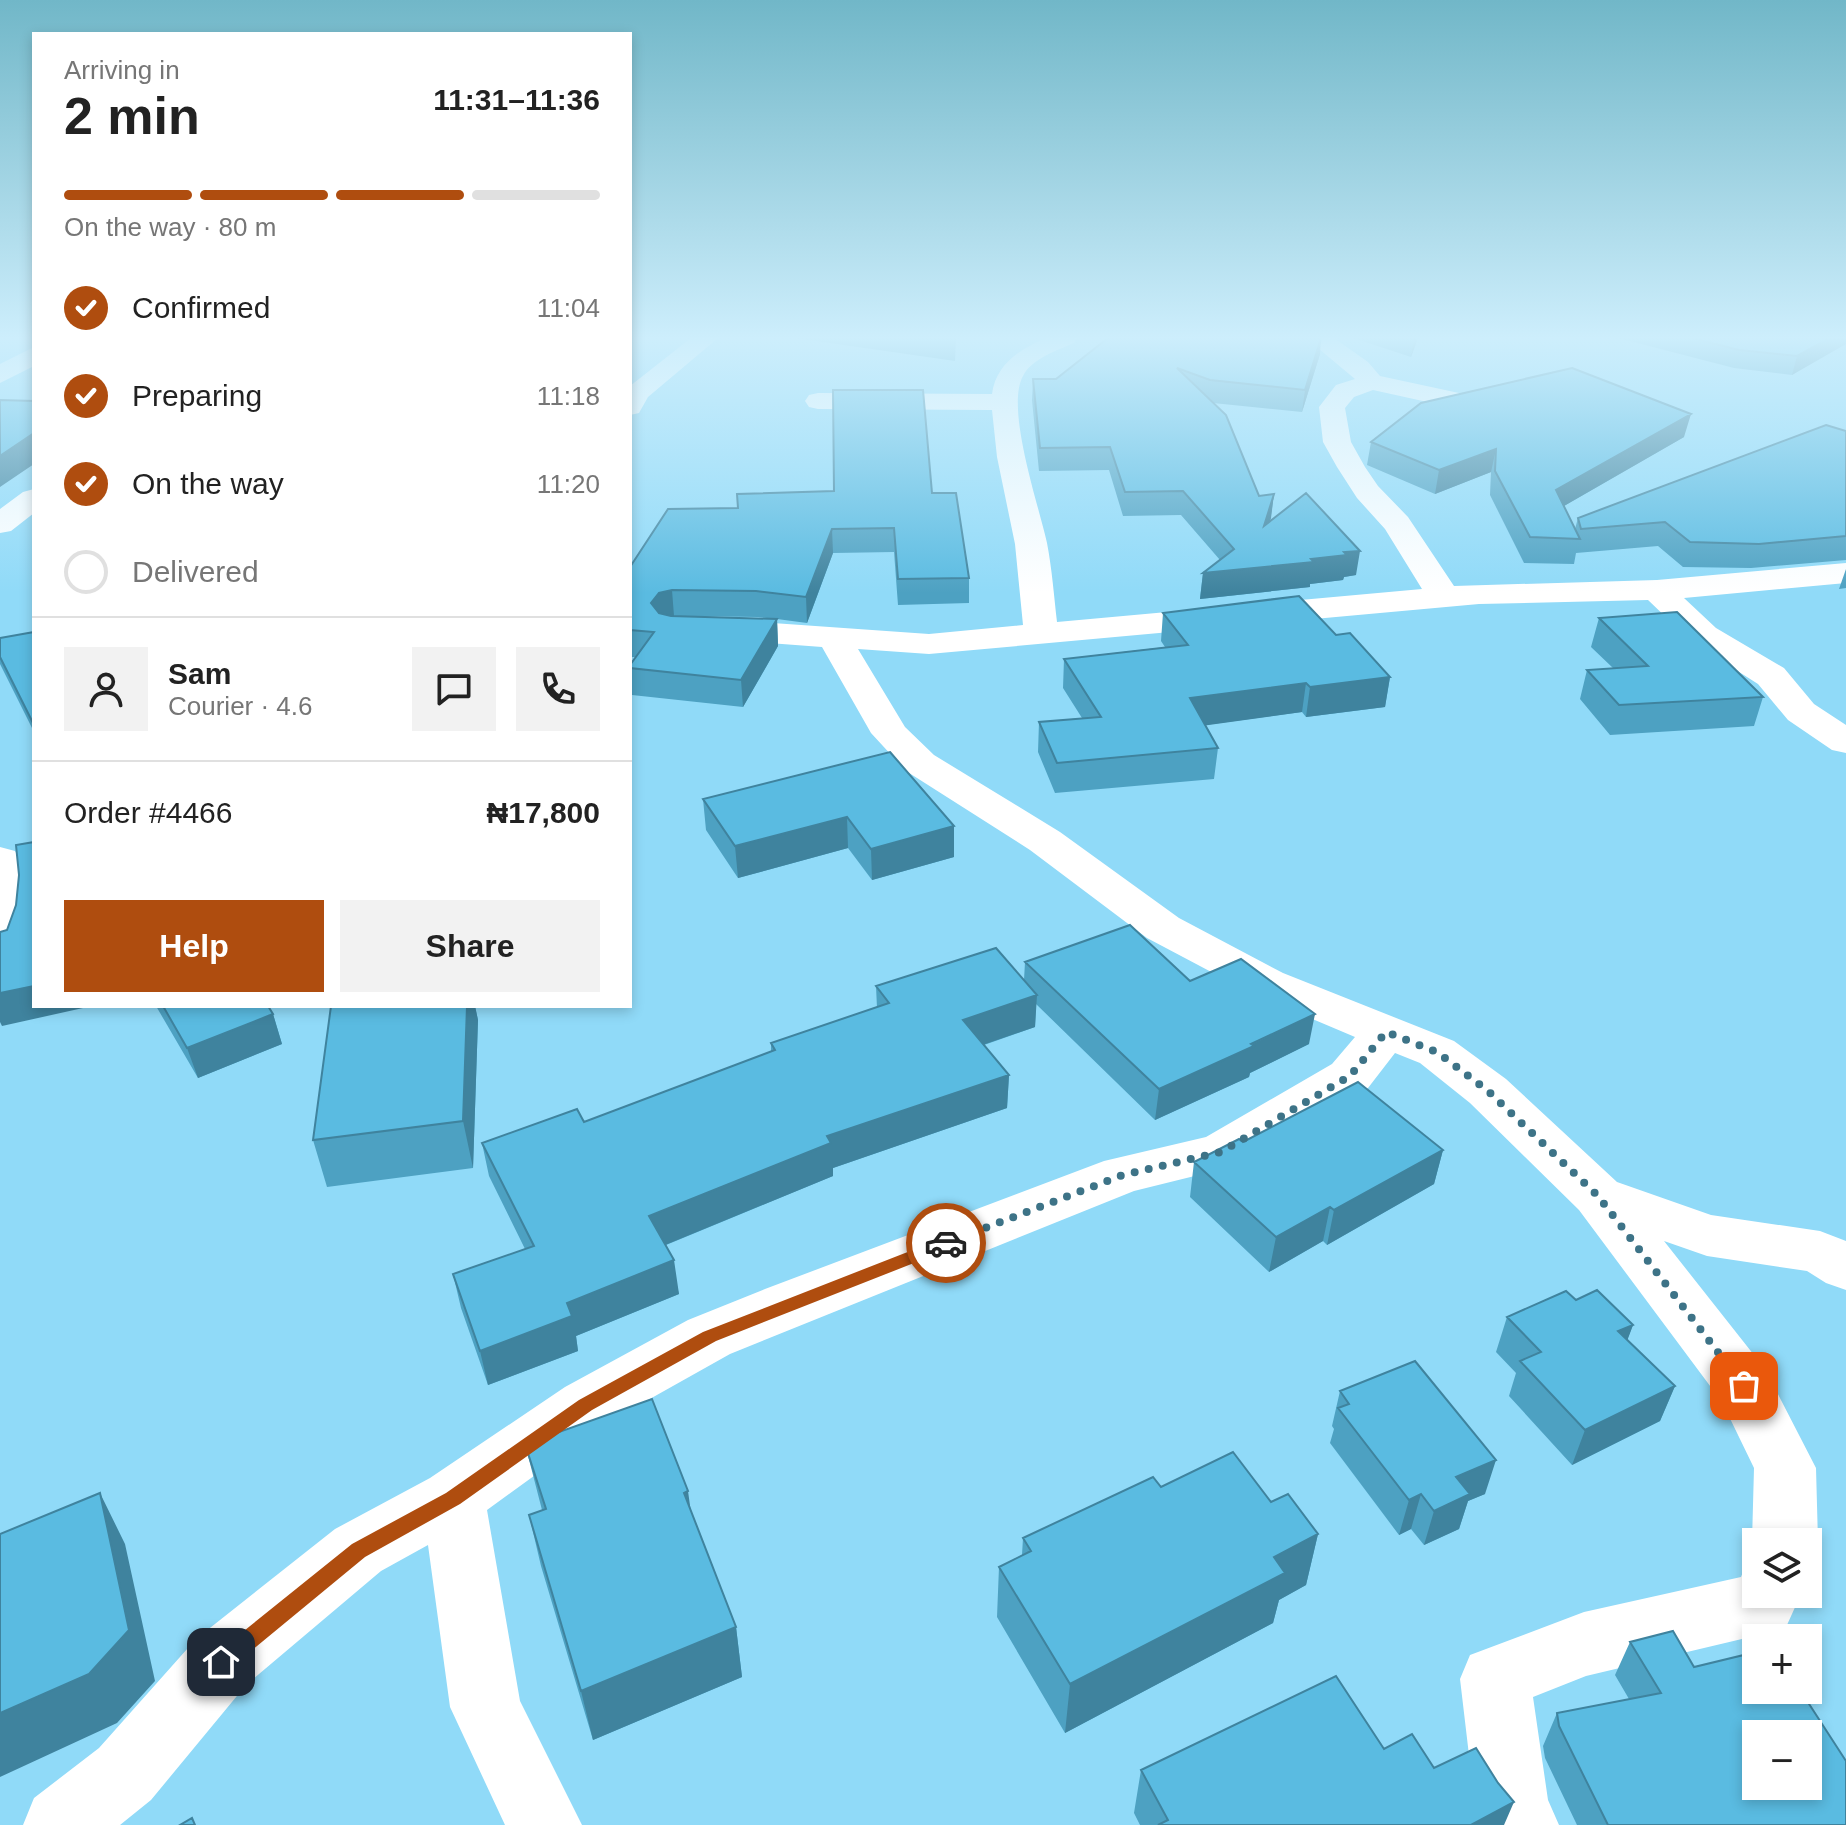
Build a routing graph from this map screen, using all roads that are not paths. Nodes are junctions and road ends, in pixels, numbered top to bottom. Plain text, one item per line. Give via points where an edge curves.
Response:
1 (1007, 423) edge
2 (1334, 423) edge
3 (32, 500) edge
4 (0, 524) edge
5 (1846, 573) edge
6 (1656, 590) junction
7 (1444, 597) junction
8 (685, 629) edge
9 (1041, 635) junction
10 (835, 640) junction
11 (1846, 742) edge
12 (32, 847) edge
13 (0, 858) edge
14 (0, 948) edge
15 (1386, 1032) junction
16 (1598, 1196) junction
17 (1846, 1268) edge
18 (453, 1498) junction
19 (1785, 1528) edge
20 (1742, 1608) edge
21 (61, 1825) edge
22 (544, 1825) edge
23 (1521, 1825) edge

1 - 9 street via 1031,546
2 - 7 street via 1337,442 1367,492 1397,524
3 - 4 street
5 - 6 street via 1799,573
6 - 7 street via 1543,589
6 - 11 street via 1704,635 1771,676 1801,712
7 - 9 street
8 - 10 street via 758,630
9 - 10 street via 929,644
10 - 15 street via 890,733 920,763 1045,841 1163,928 1267,983
12 - 13 street
13 - 14 street via 6,912
15 - 16 street via 1437,1052 1488,1091
15 - 18 street via 1350,1076 1221,1152 1123,1175 709,1337 586,1405
16 - 17 street via 1707,1235 1820,1252
16 - 19 street via 1744,1386 1785,1468
18 - 21 street via 358,1550 221,1662 125,1774
18 - 22 street via 486,1707
20 - 23 street via 1584,1644 1495,1679 1512,1806

